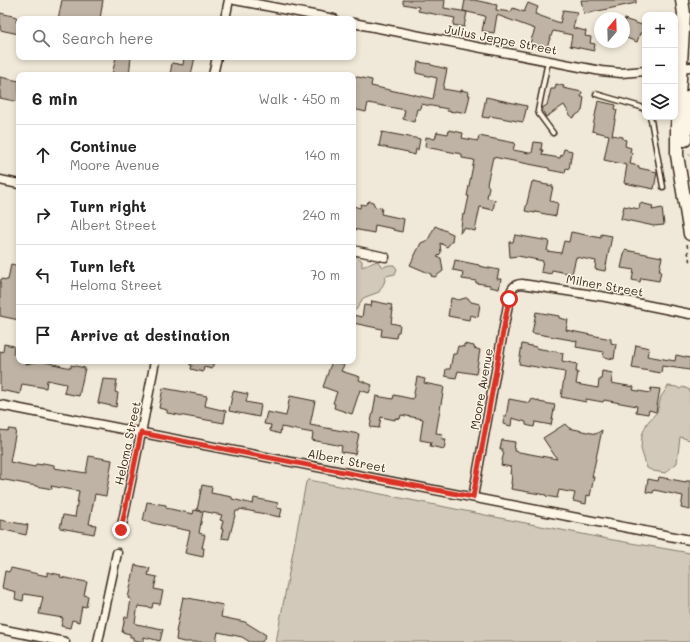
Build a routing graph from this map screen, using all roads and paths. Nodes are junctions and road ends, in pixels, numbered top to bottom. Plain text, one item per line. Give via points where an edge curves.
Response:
1 (229, 0) edge
2 (235, 0) edge
3 (682, 0) edge
4 (226, 16) edge
5 (318, 16) edge
6 (356, 24) edge
7 (216, 60) edge
8 (548, 61) junction
9 (682, 67) edge
10 (642, 71) edge
11 (214, 72) edge
12 (596, 94) dead end
13 (690, 96) edge
14 (642, 108) edge
15 (651, 120) edge
16 (553, 133) dead end
17 (0, 180) edge
18 (16, 183) edge
19 (663, 187) dead end
20 (690, 190) edge
21 (690, 234) edge
22 (356, 251) edge
23 (385, 257) dead end
24 (515, 286) joint
25 (690, 314) edge
26 (154, 364) edge
27 (0, 405) edge
28 (141, 433) junction
29 (473, 497) junction
30 (121, 530) dead end
31 (690, 540) edge
32 (117, 553) dead end
33 (0, 629) edge
34 (65, 642) edge
35 (98, 642) edge

1 - 4 street
2 - 5 street
3 - 9 main road
6 - 8 street, Julius Jeppe Street
7 - 11 street
8 - 10 street, Julius Jeppe Street via 607,72
8 - 16 lane via 538,111
9 - 21 main road via 677,156
12 - 14 lane
13 - 20 main road via 684,153
15 - 19 lane
17 - 18 street
22 - 23 street
24 - 25 street, Milner Street via 522,284 606,297
24 - 29 street, Moore Avenue via 509,299
26 - 28 street, Heloma Street
27 - 28 street, Albert Street
28 - 29 street, Albert Street
28 - 30 street, Heloma Street
29 - 31 street, Albert Street
32 - 35 street
33 - 34 street

